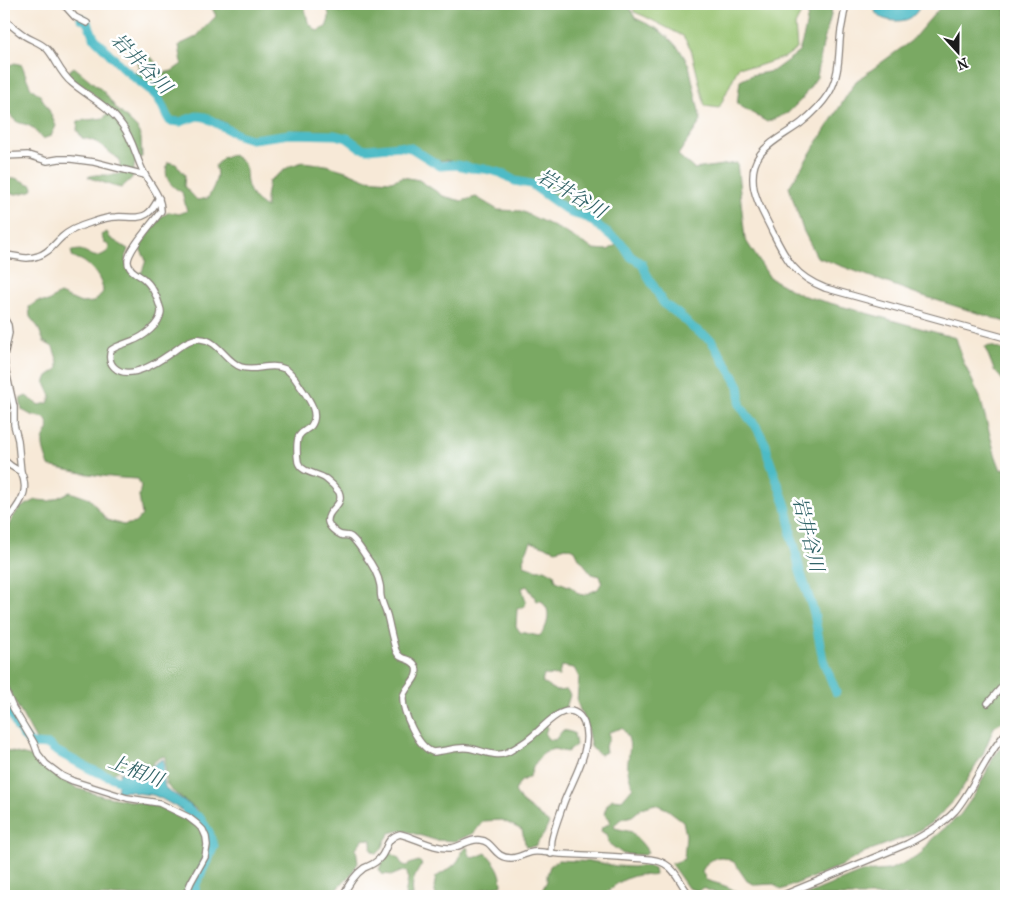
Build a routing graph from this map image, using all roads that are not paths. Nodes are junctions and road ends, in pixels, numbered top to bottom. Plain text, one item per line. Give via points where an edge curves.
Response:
1 (60, 4) edge
2 (846, 4) edge
3 (4, 20) edge
4 (86, 23) dead end
5 (4, 156) edge
6 (145, 175) junction
7 (159, 198) junction
8 (4, 255) edge
9 (4, 318) edge
10 (1006, 338) edge
11 (4, 460) edge
12 (21, 472) junction
13 (4, 525) edge
14 (1006, 682) edge
15 (4, 687) edge
16 (988, 703) dead end
17 (1006, 733) edge
18 (551, 854) junction
19 (185, 896) edge
20 (342, 896) edge
21 (691, 896) edge
22 (781, 896) edge

1 - 4 street
2 - 10 street via 840,60 830,92 814,112 774,140 757,160 753,171 755,190 764,212 787,259 813,283
3 - 6 street via 43,45 72,83 109,110 131,141
5 - 6 street via 28,155 47,162 72,159
6 - 7 street
7 - 8 street via 146,215 117,216 84,225 61,238 44,254 27,259
7 - 18 street via 161,211 129,255 128,262 130,269 156,293 159,318 151,330 111,350 112,366 126,373 138,371 184,343 203,339 240,367 268,366 286,369 291,374 313,404 314,412 314,422 298,437 298,462 301,467 326,478 340,494 339,505 330,512 328,521 331,528 357,542 376,573 396,651 417,668 403,703 417,738 433,752 465,748 500,755 529,739 562,712 570,710 582,719 585,747 552,839
9 - 12 street via 9,333 5,367 14,407
11 - 12 street
12 - 13 street via 24,496
14 - 16 street
15 - 19 street via 38,754 62,776 127,798 158,803 182,814 203,830 207,845 205,857
17 - 22 street via 967,794 941,823 907,844
18 - 20 street via 531,852 511,858 497,854 485,841 478,839 452,848 440,848 400,834 390,840 377,861 354,876
18 - 21 street via 660,861 672,869

